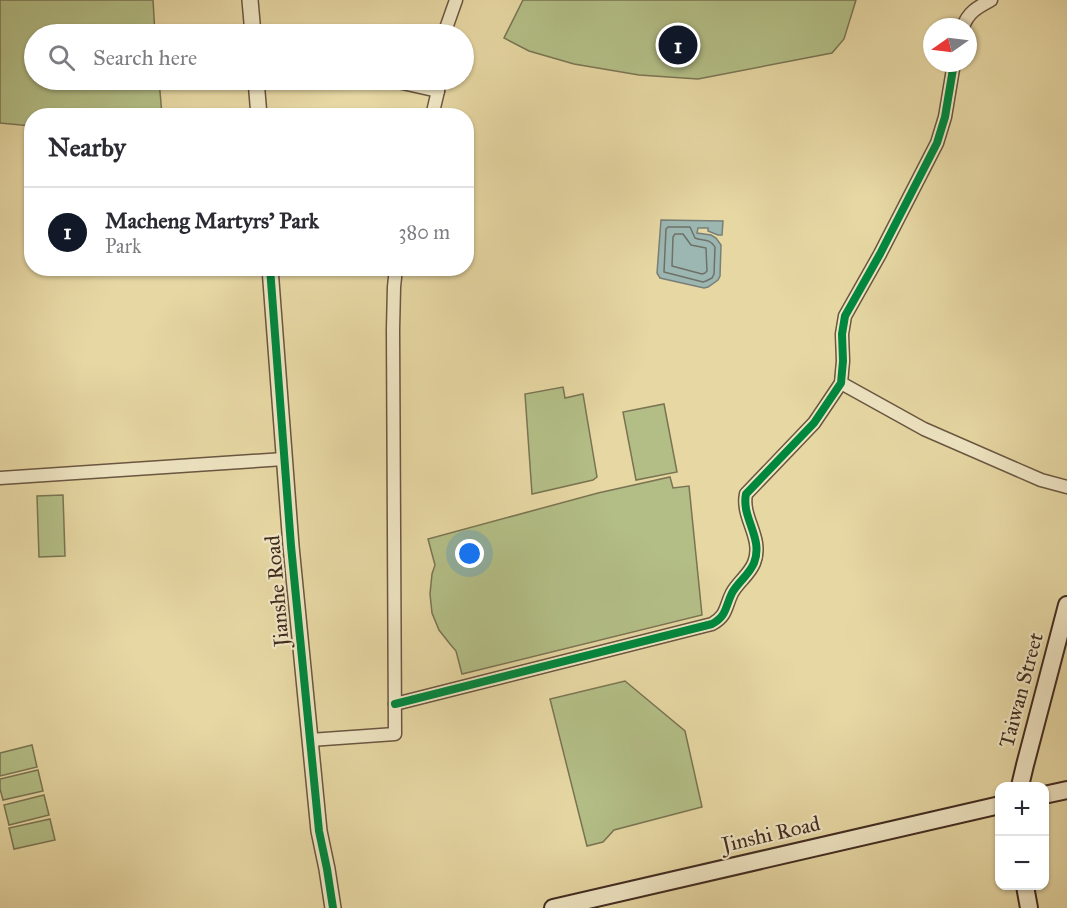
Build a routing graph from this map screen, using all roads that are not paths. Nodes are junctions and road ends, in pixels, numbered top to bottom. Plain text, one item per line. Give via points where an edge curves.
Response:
1 (250, 0) edge
2 (456, 0) edge
3 (991, 0) edge
4 (967, 18) edge
5 (252, 24) edge
6 (448, 24) edge
7 (952, 72) edge
8 (257, 90) edge
9 (437, 90) edge
10 (258, 108) edge
11 (434, 108) edge
12 (271, 276) edge
13 (395, 276) edge
14 (841, 383) junction
15 (284, 459) junction
16 (0, 478) edge
17 (1067, 487) edge
18 (1067, 605) edge
19 (395, 704) junction
20 (310, 740) junction
21 (1021, 782) edge
22 (1067, 790) edge
23 (1049, 794) edge
24 (1067, 799) edge
25 (1049, 803) edge
26 (995, 806) edge
27 (995, 815) edge
28 (319, 831) junction
29 (1026, 890) edge
30 (323, 908) edge
31 (333, 908) edge
32 (553, 908) edge
33 (592, 908) edge
34 (1029, 908) edge

1 - 5 street
2 - 6 street
3 - 4 street
7 - 14 street via 937,143 845,316
8 - 10 street
9 - 11 street
12 - 15 street, Jianshe Road
13 - 19 street
14 - 17 street via 924,429 1041,480
14 - 19 street via 814,423 746,494 757,553 750,570 733,591 726,612 716,621
15 - 16 street
15 - 20 street, Jianshe Road
18 - 21 main road, Taiwan Street
19 - 20 street via 395,735
20 - 28 street, Jianshe Road
22 - 23 main road
24 - 25 main road
26 - 32 main road, Jinshi Road
27 - 33 main road, Jinshi Road
28 - 30 street, Jianshe Road via 317,870
28 - 31 street, Jianshe Road
29 - 34 main road

